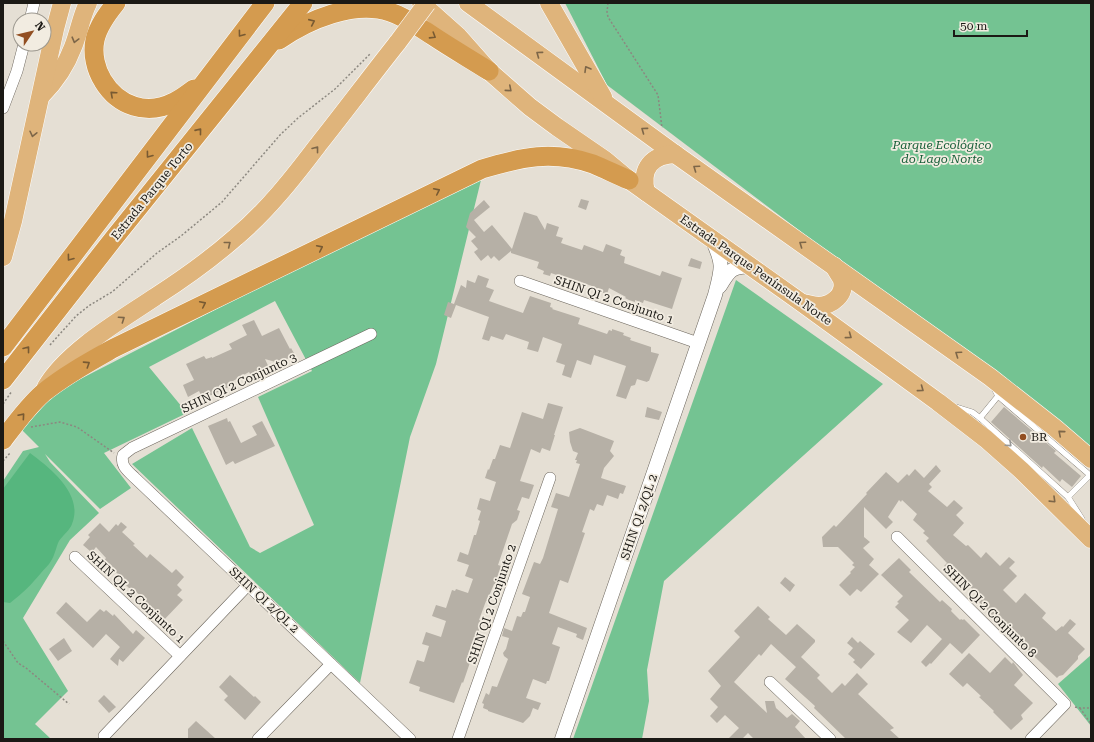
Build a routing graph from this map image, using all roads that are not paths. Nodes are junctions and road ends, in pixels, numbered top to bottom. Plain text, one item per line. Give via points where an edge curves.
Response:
1 (62, 3) edge
2 (88, 3) edge
3 (116, 3) edge
4 (265, 3) edge
5 (303, 3) edge
6 (421, 3) edge
7 (427, 3) edge
8 (468, 3) edge
9 (549, 3) edge
10 (266, 48) junction
11 (22, 52) edge
12 (489, 71) junction
13 (206, 80) junction
14 (41, 96) junction
15 (606, 103) junction
16 (3, 108) edge
17 (676, 154) junction
18 (629, 180) junction
19 (646, 192) junction
20 (712, 239) junction
21 (3, 257) edge
22 (751, 266) junction
23 (834, 266) junction
24 (520, 282) dead end
25 (715, 295) junction
26 (802, 302) junction
27 (31, 309) junction
28 (3, 324) edge
29 (371, 334) dead end
30 (698, 343) junction
31 (3, 347) edge
32 (990, 377) junction
33 (9, 384) edge
34 (43, 393) junction
35 (998, 396) junction
36 (938, 402) junction
37 (980, 418) junction
38 (7, 445) edge
39 (122, 459) joint
40 (1091, 470) edge
41 (550, 478) dead end
42 (1068, 497) junction
43 (1091, 535) edge
44 (897, 537) dead end
45 (1091, 539) edge
46 (75, 557) dead end
47 (248, 585) junction
48 (180, 656) junction
49 (331, 664) junction
50 (770, 682) dead end
51 (104, 736) dead end
52 (258, 739) edge
53 (410, 739) edge
54 (458, 739) edge
55 (562, 739) edge
56 (830, 739) edge
57 (1031, 739) edge

1 - 14 main road
2 -> 14 main road via 68,60
13 -> 3 highway via 174,103 147,108 133,107 120,100 108,89 99,74 94,58 95,41 100,26
4 -> 13 highway, Estrada Parque Torto
5 - 10 highway, Estrada Parque Torto
6 - 12 main road, Estrada Parque Península Norte via 458,36
34 -> 7 main road, bridge via 55,375 78,352 212,257 265,210 300,169
15 -> 8 main road
15 -> 9 main road
10 -> 12 highway via 292,31 336,12 372,9 389,11 406,19
33 -> 10 highway, Estrada Parque Torto
11 - 16 street
12 -> 18 main road, Estrada Parque Península Norte via 530,107
13 -> 27 highway, Estrada Parque Torto
14 -> 21 main road
17 -> 15 main road
17 - 19 main road via 659,157 650,164 644,179
23 -> 17 main road
18 - 19 main road, Estrada Parque Península Norte
34 -> 18 highway via 95,359 145,332 482,170 528,157 562,157 589,163
19 - 20 main road, Estrada Parque Península Norte
20 - 22 main road, Estrada Parque Península Norte
20 - 25 street, SHIN QI 2/QL 2 via 720,255 721,264
22 - 25 street, SHIN QI 2/QL 2 via 732,269
22 - 26 main road, Estrada Parque Península Norte
23 - 26 main road via 842,281 842,290 837,299 820,306
32 -> 23 main road
24 - 30 street, SHIN QI 2 Conjunto 1
25 - 30 street, SHIN QI 2/QL 2
26 -> 36 main road, Estrada Parque Península Norte
27 - 28 highway
27 - 31 highway, Estrada Parque Torto
29 - 39 street, SHIN QI 2 Conjunto 3 via 132,448 123,454
30 - 55 street, SHIN QI 2/QL 2
32 - 35 lane
40 -> 32 main road via 1055,428
38 -> 34 highway via 21,417
35 - 37 lane
35 - 40 lane
36 - 37 lane via 972,412
36 -> 45 main road, Estrada Parque Península Norte via 1021,470
37 -> 42 lane
39 - 47 street, SHIN QI 2/QL 2 via 123,465 131,475
40 - 42 lane
41 - 54 street, SHIN QI 2 Conjunto 2
42 - 43 lane
44 - 57 street, SHIN QI 2 Conjunto 8 via 1065,704
46 - 48 street, SHIN QL 2 Conjunto 1
47 - 48 street, SHIN QL 2 Conjunto 1
47 - 49 street, SHIN QI 2/QL 2
48 - 51 street, SHIN QL 2 Conjunto 1
49 - 52 street
49 - 53 street, SHIN QI 2/QL 2
50 - 56 street

